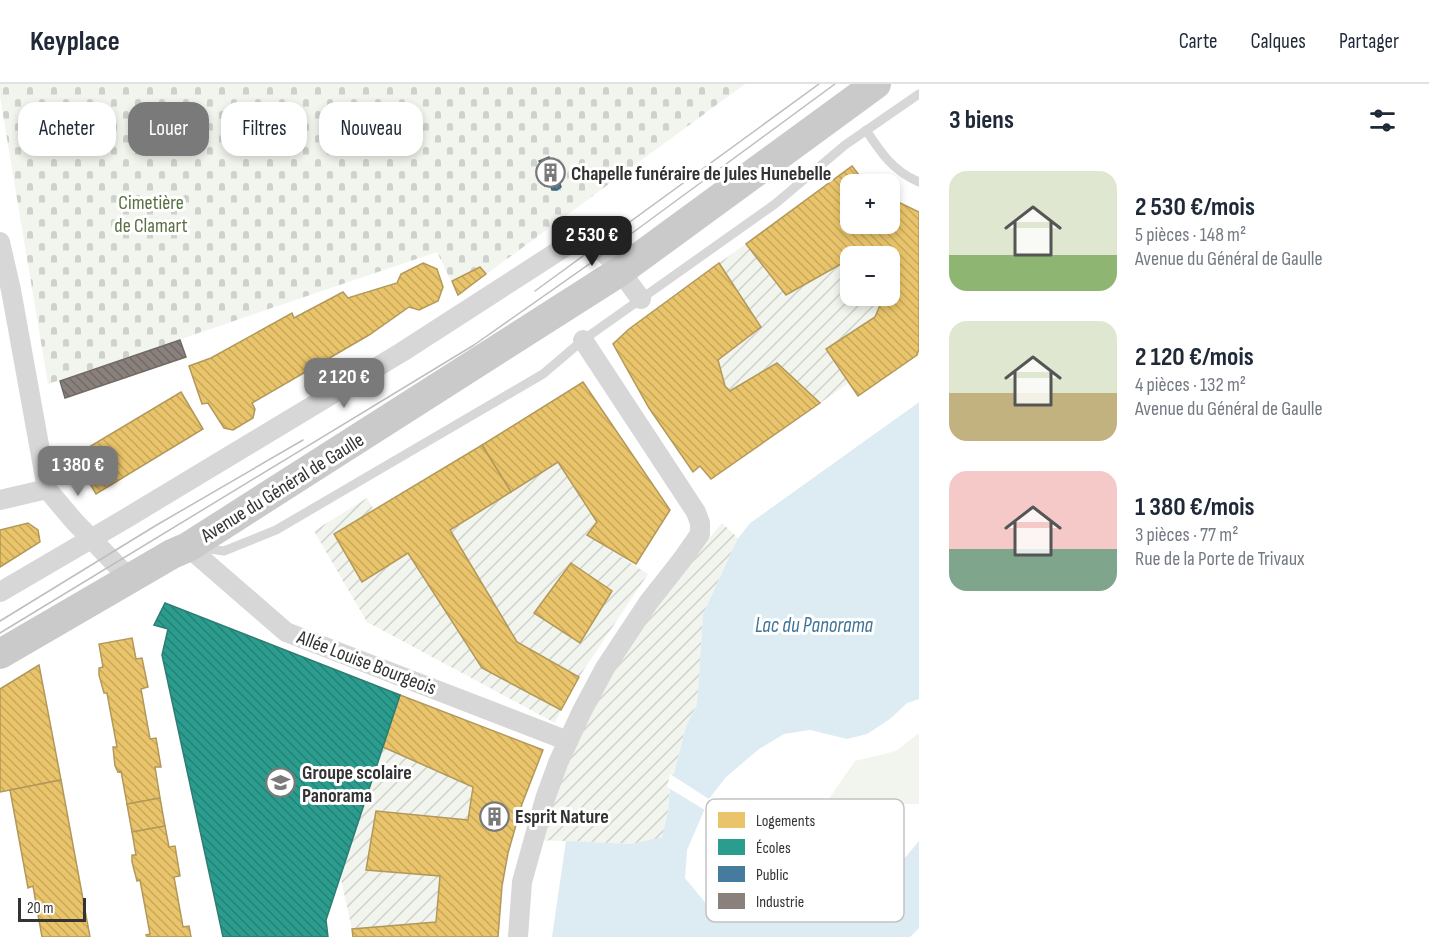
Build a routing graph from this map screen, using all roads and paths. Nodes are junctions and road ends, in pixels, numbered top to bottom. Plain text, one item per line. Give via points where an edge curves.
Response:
1 (876, 84) edge
2 (919, 94) edge
3 (866, 130) junction
4 (919, 182) edge
5 (0, 242) edge
6 (619, 272) junction
7 (6, 292) edge
8 (640, 299) junction
9 (583, 340) junction
10 (47, 489) junction
11 (0, 500) edge
12 (91, 538) junction
13 (188, 547) junction
14 (130, 579) junction
15 (0, 592) edge
16 (0, 654) edge
17 (568, 741) junction
18 (519, 937) edge

1 - 6 main road, Avenue du Général de Gaulle
2 - 3 lane
3 - 4 lane via 904,176
3 - 8 lane via 775,204
5 - 7 street
6 - 8 street
6 - 12 street via 597,246 574,241 402,352
6 - 13 main road, Avenue du Général de Gaulle
7 - 10 street
8 - 9 lane
9 - 13 lane via 543,374 276,530 224,551
9 - 17 street via 696,512 700,534 605,668
10 - 11 street
10 - 12 street
12 - 14 street
12 - 15 street
13 - 14 main road, Avenue du Général de Gaulle
13 - 17 street, Allée Louise Bourgeois via 286,632
14 - 16 main road, Avenue du Général de Gaulle
17 - 18 street via 532,841 522,882

